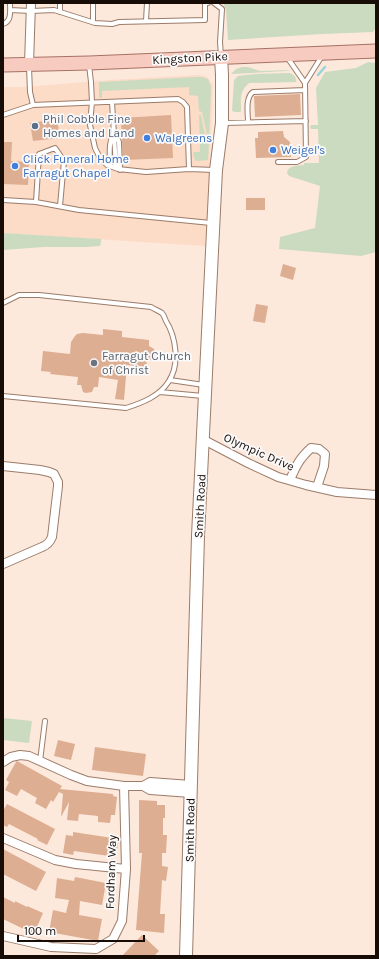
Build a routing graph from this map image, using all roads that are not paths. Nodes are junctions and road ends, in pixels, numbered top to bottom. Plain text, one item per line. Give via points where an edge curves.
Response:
1 (10, 3) edge
2 (60, 3) edge
3 (93, 3) edge
4 (147, 3) edge
5 (205, 3) edge
6 (208, 3) edge
7 (214, 3) edge
8 (31, 7) edge
9 (10, 10) junction
10 (60, 12) junction
11 (146, 21) junction
12 (93, 22) junction
13 (3, 24) edge
14 (376, 51) edge
15 (286, 54) junction
16 (324, 54) junction
17 (221, 57) junction
18 (89, 63) junction
19 (29, 64) junction
20 (3, 65) edge
21 (305, 83) junction
22 (305, 90) junction
23 (92, 102) junction
24 (112, 102) junction
25 (32, 104) junction
26 (3, 115) edge
27 (306, 121) junction
28 (248, 122) junction
29 (222, 123) junction
30 (114, 132) junction
31 (278, 162) dead end
32 (110, 166) junction
33 (118, 169) junction
34 (189, 169) junction
35 (216, 170) junction
36 (3, 200) edge
37 (36, 202) junction
38 (60, 206) junction
39 (214, 223) junction
40 (3, 303) edge
41 (170, 380) junction
42 (206, 391) junction
43 (160, 392) junction
44 (3, 396) edge
45 (204, 440) junction
46 (3, 466) edge
47 (290, 480) junction
48 (317, 487) junction
49 (376, 495) edge
50 (3, 564) edge
51 (45, 721) dead end
52 (40, 761) junction
53 (3, 762) edge
54 (124, 786) junction
55 (191, 789) junction
56 (3, 838) edge
57 (126, 869) junction
58 (3, 936) edge
59 (186, 956) edge

1 - 9 lane
2 - 10 lane
3 - 12 lane
4 - 11 lane
5 - 6 lane
5 - 11 lane via 205,20
7 - 17 lane via 222,9
8 - 9 lane
8 - 10 lane
8 - 19 street
9 - 13 lane via 7,22
10 - 12 lane
11 - 12 lane via 112,24
14 - 16 main road, Kingston Pike
15 - 16 main road, Kingston Pike
15 - 17 main road, Kingston Pike
15 - 21 lane
16 - 21 lane
17 - 18 main road, Kingston Pike
17 - 29 street, Smith Road
18 - 19 main road, Kingston Pike
18 - 23 lane
19 - 20 main road, Kingston Pike
19 - 25 lane
21 - 22 lane
22 - 27 lane
22 - 28 lane via 250,93
23 - 24 lane
23 - 25 lane
23 - 32 lane via 90,125 95,148 100,158
24 - 30 lane
24 - 34 lane via 178,99 183,102 187,107
25 - 26 lane
27 - 28 lane
27 - 31 lane via 306,157 297,162
28 - 29 lane
29 - 35 street, Smith Road
30 - 32 lane via 110,144
30 - 33 lane via 119,142
32 - 33 lane
33 - 34 lane via 146,172
34 - 35 lane
35 - 39 street, Smith Road
36 - 37 lane
37 - 38 lane
37 - 38 lane via 39,154 55,148 64,161
38 - 39 lane
39 - 42 street, Smith Road
40 - 41 lane via 19,296 39,295 151,307 162,314 171,329 175,344 176,358
41 - 42 lane
41 - 43 lane
42 - 43 lane
42 - 45 street, Smith Road
43 - 44 lane via 142,403 126,408
45 - 47 street, Olympic Drive via 272,474
45 - 55 street, Smith Road via 198,544
46 - 50 street via 50,472 56,477 58,486 50,541
47 - 48 street, Olympic Drive
47 - 48 street via 303,455 311,448 319,449 325,454
48 - 49 street, Olympic Drive via 337,492
51 - 52 lane
52 - 53 street via 20,755
52 - 54 street via 87,781
54 - 55 street via 143,786 150,790 167,787
54 - 57 street, Fordham Way
55 - 59 street, Smith Road
56 - 57 street via 55,860
57 - 58 street, Fordham Way via 122,921 113,940 96,949 51,947

